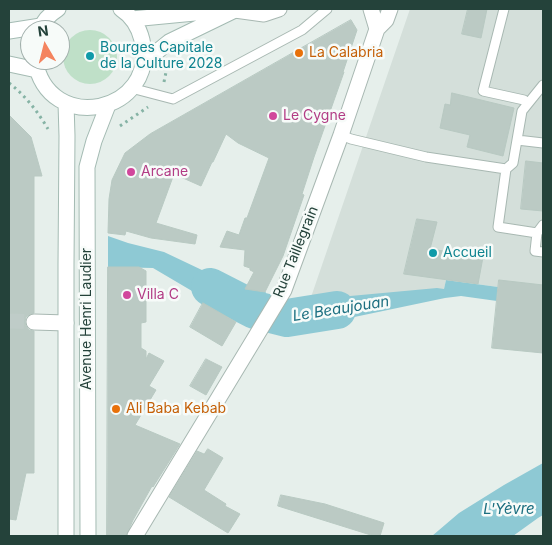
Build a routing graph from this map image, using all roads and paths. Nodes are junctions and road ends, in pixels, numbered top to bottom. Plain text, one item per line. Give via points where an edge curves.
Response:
1 (58, 9) edge
2 (121, 9) edge
3 (236, 9) edge
4 (279, 9) edge
5 (327, 9) edge
6 (371, 9) edge
7 (390, 9) edge
8 (504, 9) edge
9 (132, 19) junction
10 (46, 20) edge
11 (377, 29) junction
12 (143, 64) junction
13 (28, 70) edge
14 (543, 85) edge
15 (131, 88) junction
16 (524, 100) dead end
17 (66, 103) junction
18 (108, 104) junction
19 (341, 135) junction
20 (517, 140) junction
21 (543, 143) edge
22 (506, 169) junction
23 (540, 229) edge
24 (543, 252) edge
25 (34, 322) tunnel mouth
26 (66, 322) junction
27 (66, 536) edge
28 (88, 536) edge
29 (134, 536) edge

1 - 10 main road
2 - 9 main road
3 - 4 main road via 264,14
3 - 9 main road
3 - 12 main road via 169,42
5 - 15 lane via 302,30 173,99
6 - 11 main road
7 - 11 main road, Rue Taillegrain via 386,20
8 - 16 lane via 483,91
9 - 12 main road via 144,48
11 - 19 main road, Rue Taillegrain
12 - 15 main road
13 - 17 main road
14 - 20 lane via 522,111
15 - 18 main road
17 - 18 main road via 86,108
17 - 26 main road, Avenue Henri Laudier
18 - 28 main road, Avenue Henri Laudier via 87,167
19 - 22 lane via 426,157
19 - 29 main road, Rue Taillegrain via 284,290
20 - 21 lane
20 - 22 lane via 513,163
22 - 23 lane via 498,227
23 - 24 lane via 535,251
25 - 26 main road
26 - 27 main road, Avenue Henri Laudier

